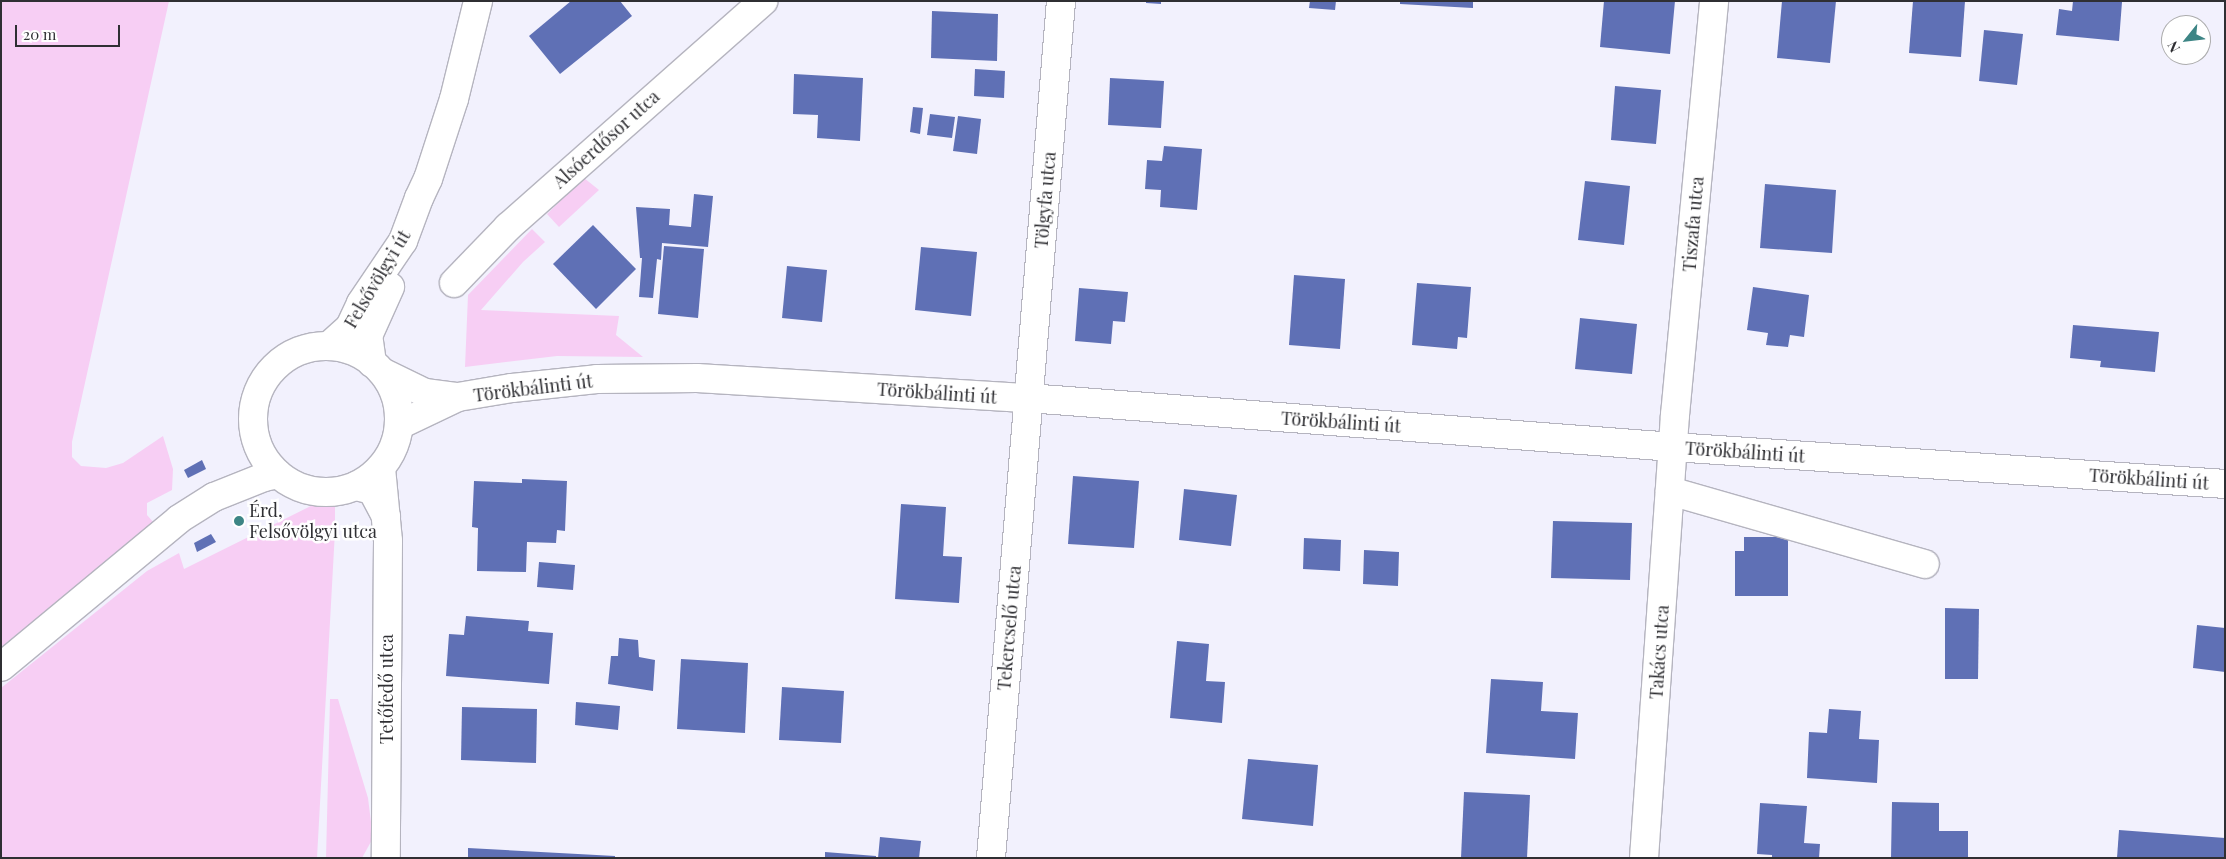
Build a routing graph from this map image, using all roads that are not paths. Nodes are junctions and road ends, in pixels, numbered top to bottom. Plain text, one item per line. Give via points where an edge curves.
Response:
1 (478, 1) edge
2 (763, 1) edge
3 (1061, 1) edge
4 (1714, 1) edge
5 (428, 179) junction
6 (454, 283) dead end
7 (329, 346) junction
8 (377, 368) junction
9 (458, 398) junction
10 (1028, 398) junction
11 (399, 425) junction
12 (257, 443) junction
13 (1673, 447) junction
14 (381, 468) junction
15 (278, 474) junction
16 (2225, 484) edge
17 (356, 486) junction
18 (1670, 490) junction
19 (214, 497) junction
20 (388, 519) junction
21 (1924, 564) dead end
22 (1, 667) edge
23 (386, 858) edge
24 (991, 858) edge
25 (1644, 858) edge

1 - 5 street, Felsővölgyi út via 454,99
2 - 6 street, Alsóerdősor utca via 508,226
3 - 10 street, Tölgyfa utca
4 - 13 street, Tiszafa utca
5 - 7 street, Felsővölgyi út via 403,241 361,303 350,327
5 - 8 street, Felsővölgyi út via 432,206 424,234 382,302 368,336
7 - 8 street via 352,351
7 - 12 street via 306,348 270,372 255,404 253,420
8 - 9 street, Törökbálinti út via 425,394
8 - 11 street via 396,397
9 - 10 street, Törökbálinti út via 512,388 597,379 697,378
9 - 11 street, Törökbálinti út
10 - 13 street, Törökbálinti út
10 - 24 street, Tekercselő utca
11 - 14 street via 394,448
12 - 15 street
12 - 19 street
13 - 16 street, Törökbálinti út
13 - 18 street, Takács utca
14 - 17 street
14 - 20 street, Tetőfedő utca
15 - 17 street via 297,486 319,492 339,492
15 - 19 street
17 - 20 street, Tetőfedő utca via 372,490
18 - 21 street
18 - 25 street, Takács utca
19 - 22 street via 179,519
20 - 23 street, Tetőfedő utca

